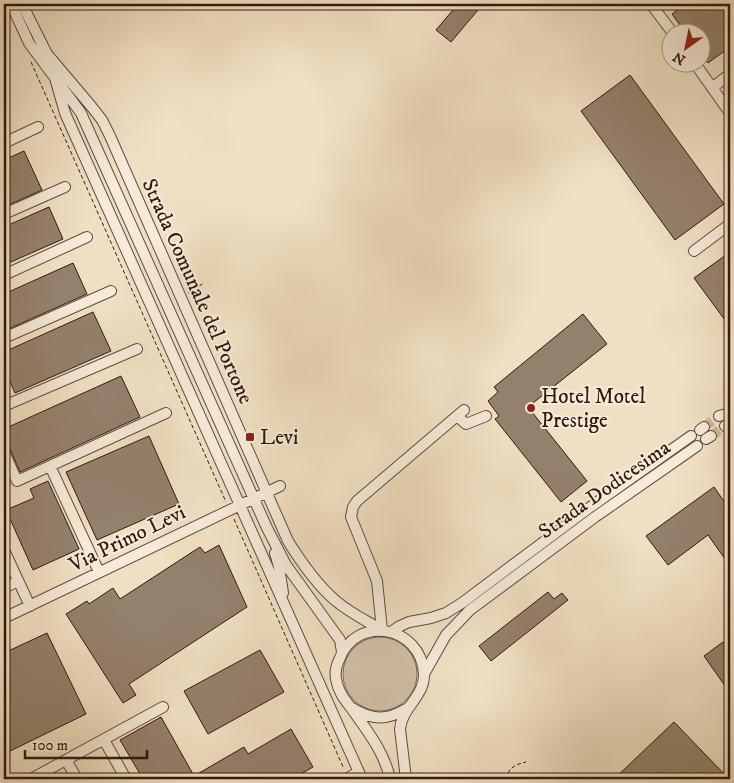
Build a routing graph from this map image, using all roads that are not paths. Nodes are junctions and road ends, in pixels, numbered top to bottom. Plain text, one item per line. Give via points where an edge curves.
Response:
1 (11, 4) edge
2 (22, 4) edge
3 (652, 4) edge
4 (665, 22) edge
5 (701, 72) edge
6 (730, 74) edge
7 (55, 78) junction
8 (712, 88) junction
9 (730, 113) edge
10 (38, 127) dead end
11 (4, 143) edge
12 (65, 187) dead end
13 (4, 214) edge
14 (730, 224) edge
15 (87, 237) dead end
16 (694, 251) dead end
17 (4, 275) edge
18 (112, 290) dead end
19 (4, 338) edge
20 (138, 349) dead end
21 (4, 406) edge
22 (166, 413) dead end
23 (730, 413) edge
24 (486, 416) dead end
25 (719, 416) tunnel mouth
26 (691, 436) dead end
27 (697, 446) dead end
28 (4, 452) edge
29 (50, 466) junction
30 (280, 486) dead end
31 (267, 493) junction
32 (254, 499) junction
33 (240, 505) junction
34 (267, 528) junction
35 (4, 550) edge
36 (530, 559) junction
37 (99, 572) junction
38 (18, 581) junction
39 (4, 588) edge
40 (30, 606) junction
41 (286, 608) junction
42 (4, 618) edge
43 (386, 631) junction
44 (342, 652) junction
45 (424, 674) junction
46 (349, 706) junction
47 (163, 707) dead end
48 (407, 708) junction
49 (104, 740) junction
50 (66, 760) junction
51 (360, 776) edge
52 (31, 779) edge
53 (77, 779) edge
54 (126, 779) edge
55 (347, 779) edge
56 (390, 779) edge
57 (406, 779) edge

1 - 7 street, Strada Comunale del Portone via 29,43
2 - 31 street, Strada Comunale del Portone via 47,53 102,120
3 - 4 street
5 - 8 street
6 - 8 street
7 - 32 street, Strada Comunale del Portone via 86,122
7 - 33 street, Strada Comunale del Portone via 65,112
8 - 9 street
10 - 11 street
12 - 13 street
14 - 16 street
15 - 17 street
18 - 19 street
20 - 21 street
22 - 29 street
23 - 25 street
24 - 43 street via 466,424 461,413 358,501 351,512 377,581
26 - 36 street, Strada Dodicesima via 589,508
27 - 36 street, Strada Dodicesima
28 - 29 street via 17,481
29 - 37 street
30 - 31 street, Via Primo Levi
31 - 32 street, Via Primo Levi
31 - 43 street, Strada Comunale del Portone via 288,541 321,586 344,607
32 - 33 street, Via Primo Levi
32 - 34 street, Strada Comunale del Portone
33 - 37 street, Via Primo Levi
33 - 41 street, Strada Comunale del Portone
34 - 41 street, Strada Comunale del Portone via 279,567
34 - 44 street, Strada Comunale del Portone via 286,564 340,640
35 - 38 street
36 - 43 street, Strada Dodicesima via 454,608
36 - 45 street, Strada Dodicesima via 446,635
37 - 40 street, Via Primo Levi
38 - 39 street
38 - 40 street
40 - 42 street, Via Primo Levi
41 - 51 street, Strada Comunale del Portone
43 - 44 street via 370,631 358,636
43 - 45 street, Strada Comunale del Portone via 412,644 422,662
44 - 46 street via 336,667 336,680
45 - 48 street via 418,696
46 - 48 street via 371,717 383,718
46 - 56 street via 381,753
47 - 49 street
48 - 57 street via 400,728
49 - 50 street
49 - 54 street
50 - 52 street
50 - 53 street
51 - 55 street

